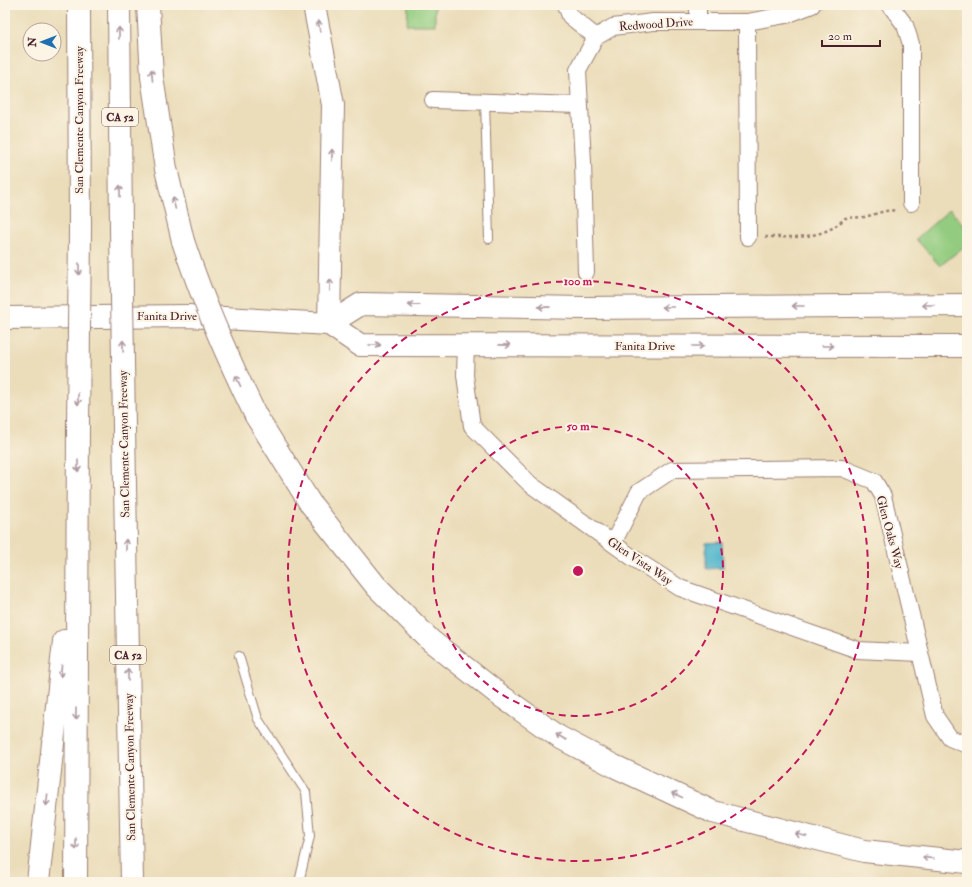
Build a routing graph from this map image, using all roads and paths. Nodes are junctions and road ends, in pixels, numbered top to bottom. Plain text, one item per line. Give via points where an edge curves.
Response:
1 (79, 5) edge
2 (119, 5) edge
3 (148, 5) edge
4 (314, 5) edge
5 (566, 5) edge
6 (698, 5) edge
7 (812, 5) edge
8 (890, 5) edge
9 (698, 21) junction
10 (747, 22) junction
11 (596, 37) junction
12 (433, 100) dead end
13 (485, 102) junction
14 (578, 105) junction
15 (911, 203) joint
16 (748, 237) joint
17 (489, 240) dead end
18 (586, 272) dead end
19 (967, 305) edge
20 (5, 318) edge
21 (329, 324) junction
22 (466, 344) junction
23 (967, 346) edge
24 (77, 521) junction
25 (613, 543) junction
26 (920, 653) junction
27 (239, 656) dead end
28 (967, 744) edge
29 (967, 862) edge
30 (38, 882) edge
31 (76, 882) edge
32 (132, 882) edge
33 (299, 882) edge

1 -> 24 main road, San Clemente Canyon Freeway, bridge
32 -> 2 main road, San Clemente Canyon Freeway / CA 52, bridge via 120,230
29 -> 3 main road, bridge via 864,851 713,812 614,766 559,736 501,696 431,642 376,586 310,503 256,416 225,353 198,287 183,241 166,169 152,77
21 -> 4 main road via 332,105
5 - 11 street via 570,16
6 - 9 street
7 - 10 street, Redwood Drive via 786,15
8 - 15 street via 905,25 911,44
9 - 10 street, Redwood Drive
9 - 11 street, Redwood Drive via 613,26
10 - 16 street
11 - 14 street, Redwood Drive via 578,70
12 - 13 street
13 - 14 street
13 - 17 lane
14 - 18 street, Redwood Drive via 583,162
15 - 16 path via 898,210 845,218 836,228 814,235
19 -> 21 main road via 583,308 361,304
20 - 21 main road, Fanita Drive via 188,316
21 -> 22 main road, Fanita Drive via 360,345
22 -> 23 main road, Fanita Drive
22 - 25 street, Glen Vista Way via 465,375 472,426 530,484
24 -> 30 main road
24 -> 31 main road, San Clemente Canyon Freeway
25 - 26 street, Glen Vista Way via 680,588 858,650
25 - 26 street, Glen Oaks Way via 639,492 672,470 842,468 874,482 883,496
26 - 28 street, Glen Oaks Way via 935,716 950,738
27 - 33 lane via 258,719 306,792 310,836

